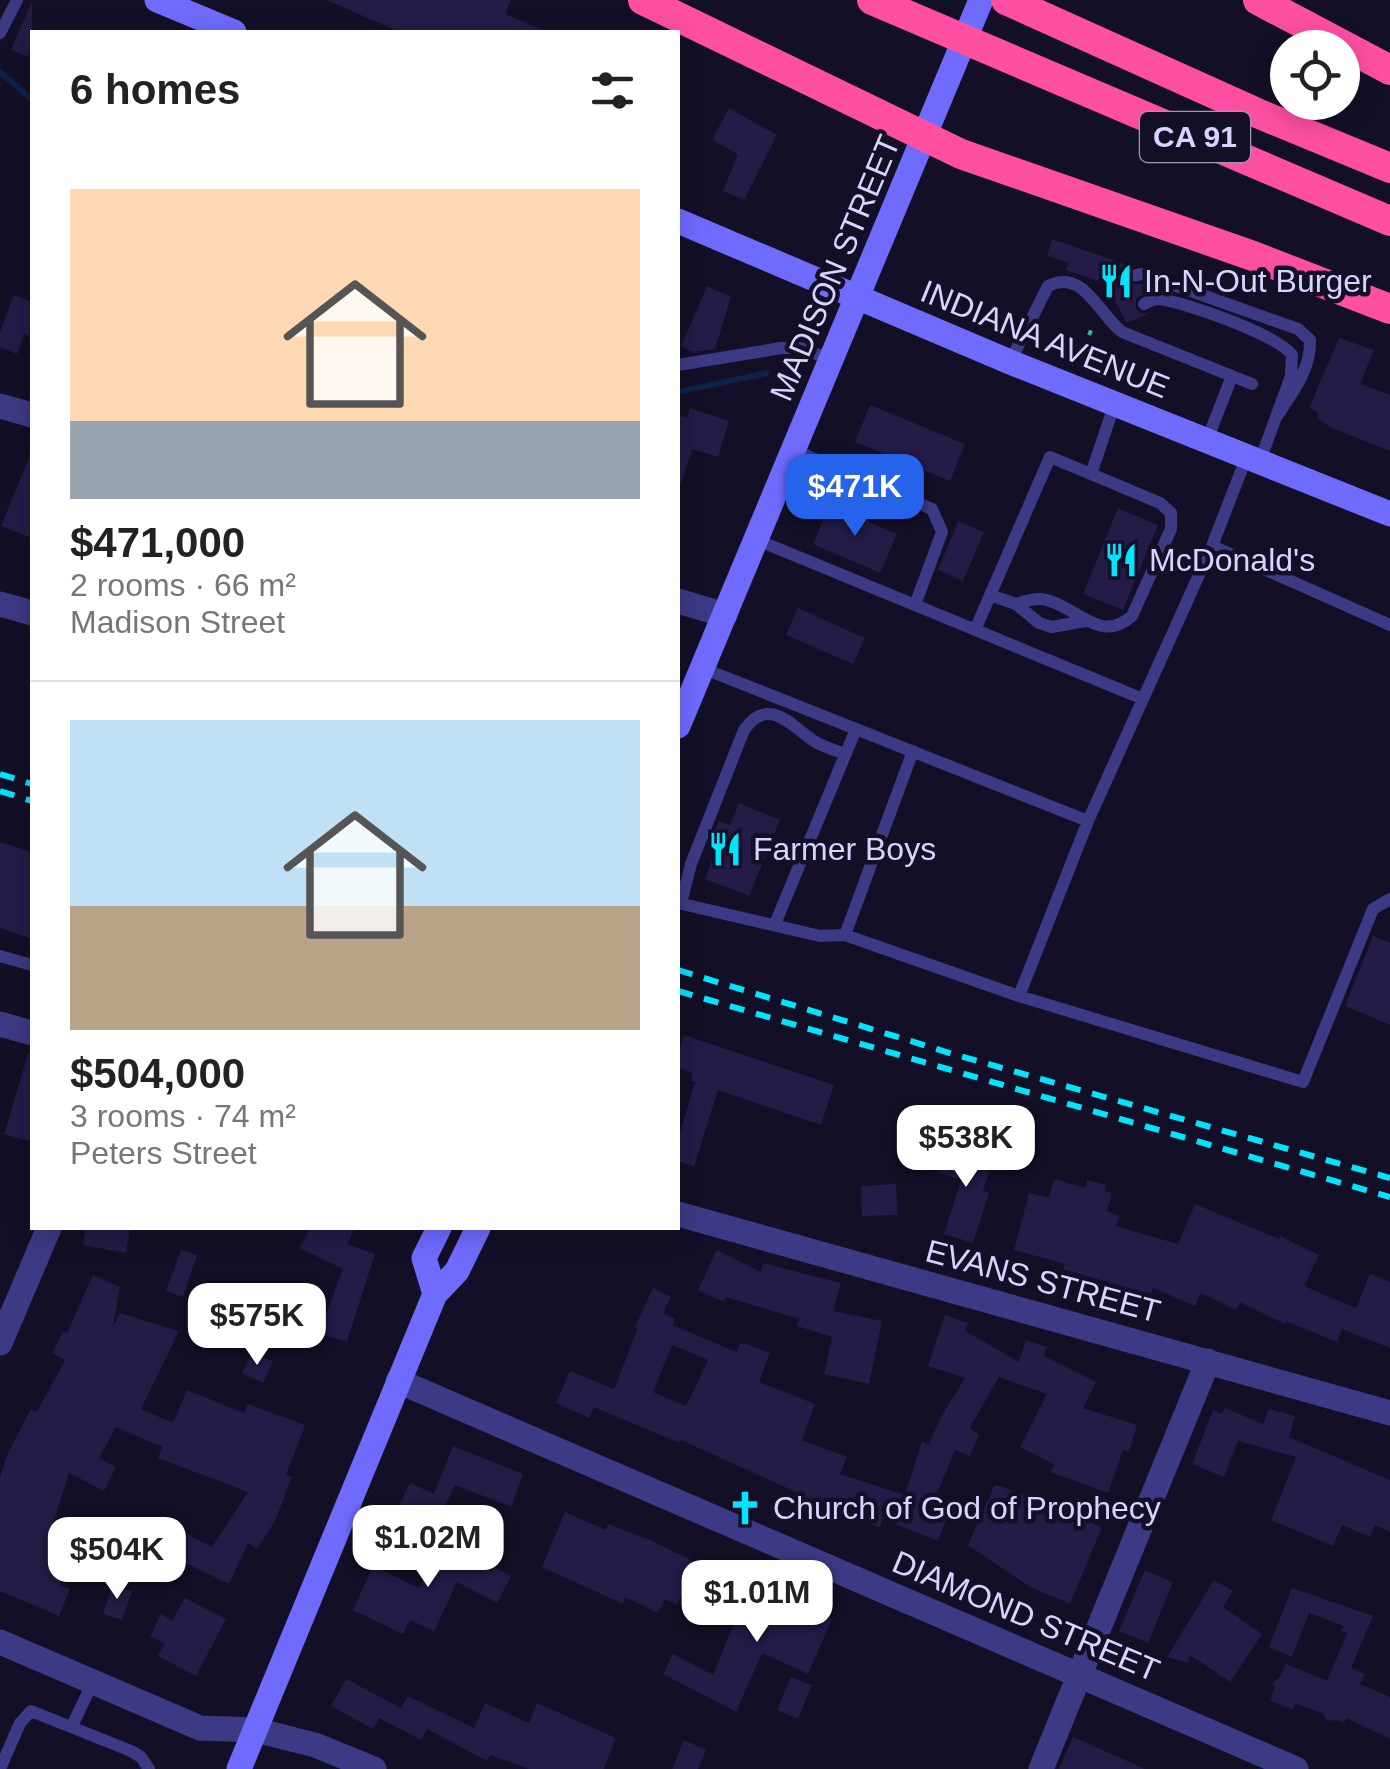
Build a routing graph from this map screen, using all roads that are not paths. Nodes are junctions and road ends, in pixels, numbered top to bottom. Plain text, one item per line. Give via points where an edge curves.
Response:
1 (17, 0) edge
2 (157, 0) edge
3 (643, 0) edge
4 (872, 0) edge
5 (981, 0) edge
6 (1258, 0) edge
7 (1013, 3) edge
8 (229, 30) edge
9 (0, 32) edge
10 (1390, 70) edge
11 (924, 138) junction
12 (1390, 168) edge
13 (1390, 220) edge
14 (680, 222) edge
15 (1130, 276) dead end
16 (1108, 290) dead end
17 (859, 298) junction
18 (1094, 298) junction
19 (1144, 304) dead end
20 (1390, 309) edge
21 (1121, 314) dead end
22 (1108, 322) junction
23 (832, 360) junction
24 (1010, 362) junction
25 (680, 364) edge
26 (1232, 376) junction
27 (1252, 384) dead end
28 (1115, 403) junction
29 (0, 406) edge
30 (30, 414) edge
31 (1277, 416) junction
32 (1207, 440) junction
33 (794, 450) junction
34 (1253, 459) junction
35 (1091, 474) junction
36 (1390, 514) edge
37 (757, 540) junction
38 (1212, 546) junction
39 (990, 595) junction
40 (680, 602) edge
41 (0, 604) edge
42 (1016, 604) junction
43 (915, 605) junction
44 (30, 612) edge
45 (725, 615) junction
46 (1085, 621) junction
47 (1390, 625) edge
48 (975, 630) junction
49 (702, 668) junction
50 (1143, 699) junction
51 (680, 721) edge
52 (856, 729) junction
53 (913, 752) junction
54 (845, 754) junction
55 (1088, 821) junction
56 (1390, 899) edge
57 (680, 900) edge
58 (680, 903) edge
59 (775, 924) junction
60 (845, 935) junction
61 (0, 956) edge
62 (30, 964) edge
63 (1018, 996) junction
64 (0, 1024) edge
65 (30, 1032) edge
66 (680, 1215) edge
67 (47, 1230) edge
68 (438, 1230) edge
69 (477, 1230) edge
70 (435, 1294) junction
71 (0, 1343) edge
72 (1208, 1361) junction
73 (398, 1381) junction
74 (1390, 1412) edge
75 (0, 1642) edge
76 (1081, 1675) junction
77 (92, 1682) junction
78 (72, 1726) junction
79 (256, 1730) junction
80 (0, 1769) edge
81 (149, 1769) edge
82 (239, 1769) edge
83 (374, 1769) edge
84 (1041, 1769) edge
85 (1296, 1769) edge

1 - 9 lane
2 - 8 main road
3 - 11 highway
4 - 13 highway, CA 91
5 - 11 main road, MADISON STREET
6 - 10 highway
7 - 12 highway, CA 91
11 - 17 main road, MADISON STREET
11 - 20 highway
14 - 17 main road, INDIANA AVENUE
15 - 31 lane via 1143,274 1285,324 1310,340 1311,356
16 - 18 lane
17 - 23 main road, MADISON STREET
17 - 24 main road, INDIANA AVENUE
18 - 22 lane
18 - 24 lane via 1065,282 1048,286
19 - 31 lane via 1158,299 1285,345 1292,355 1290,376
21 - 22 lane
22 - 26 lane
23 - 25 lane via 800,348
23 - 33 main road, MADISON STREET
24 - 28 main road, INDIANA AVENUE
26 - 27 lane
26 - 32 lane
28 - 32 main road, INDIANA AVENUE
28 - 35 lane
29 - 30 street
31 - 34 lane
32 - 34 main road, INDIANA AVENUE
33 - 37 main road, MADISON STREET
33 - 43 lane via 932,508 942,532
34 - 36 main road, INDIANA AVENUE
34 - 38 lane
35 - 39 lane via 1050,458
35 - 46 lane via 1160,503 1172,520 1132,616 1112,628
37 - 43 lane
37 - 45 main road, MADISON STREET
38 - 47 lane
38 - 50 lane
39 - 42 lane
39 - 48 lane
40 - 45 street
41 - 44 street
42 - 46 lane via 1043,599
42 - 46 lane via 1052,627
43 - 48 lane
45 - 49 main road, MADISON STREET
48 - 50 lane
49 - 51 main road, MADISON STREET
49 - 52 lane
50 - 55 lane
52 - 53 lane
52 - 54 lane
53 - 55 lane
53 - 60 lane
54 - 57 lane via 818,744 782,716 751,720
54 - 59 lane
55 - 63 lane
56 - 63 lane via 1373,909 1303,1082
58 - 59 lane
59 - 60 lane
60 - 63 lane
61 - 62 lane
64 - 65 street
66 - 72 street, EVANS STREET
67 - 71 street
68 - 70 main road via 424,1258
69 - 70 main road via 457,1271
70 - 73 main road
72 - 74 street, EVANS STREET
72 - 76 street
73 - 76 street, DIAMOND STREET
73 - 79 main road
75 - 77 street
76 - 84 street
76 - 85 street, DIAMOND STREET
77 - 78 lane
77 - 79 street via 200,1728
78 - 80 lane via 31,1711
78 - 81 lane via 142,1757
79 - 82 main road
79 - 83 street

